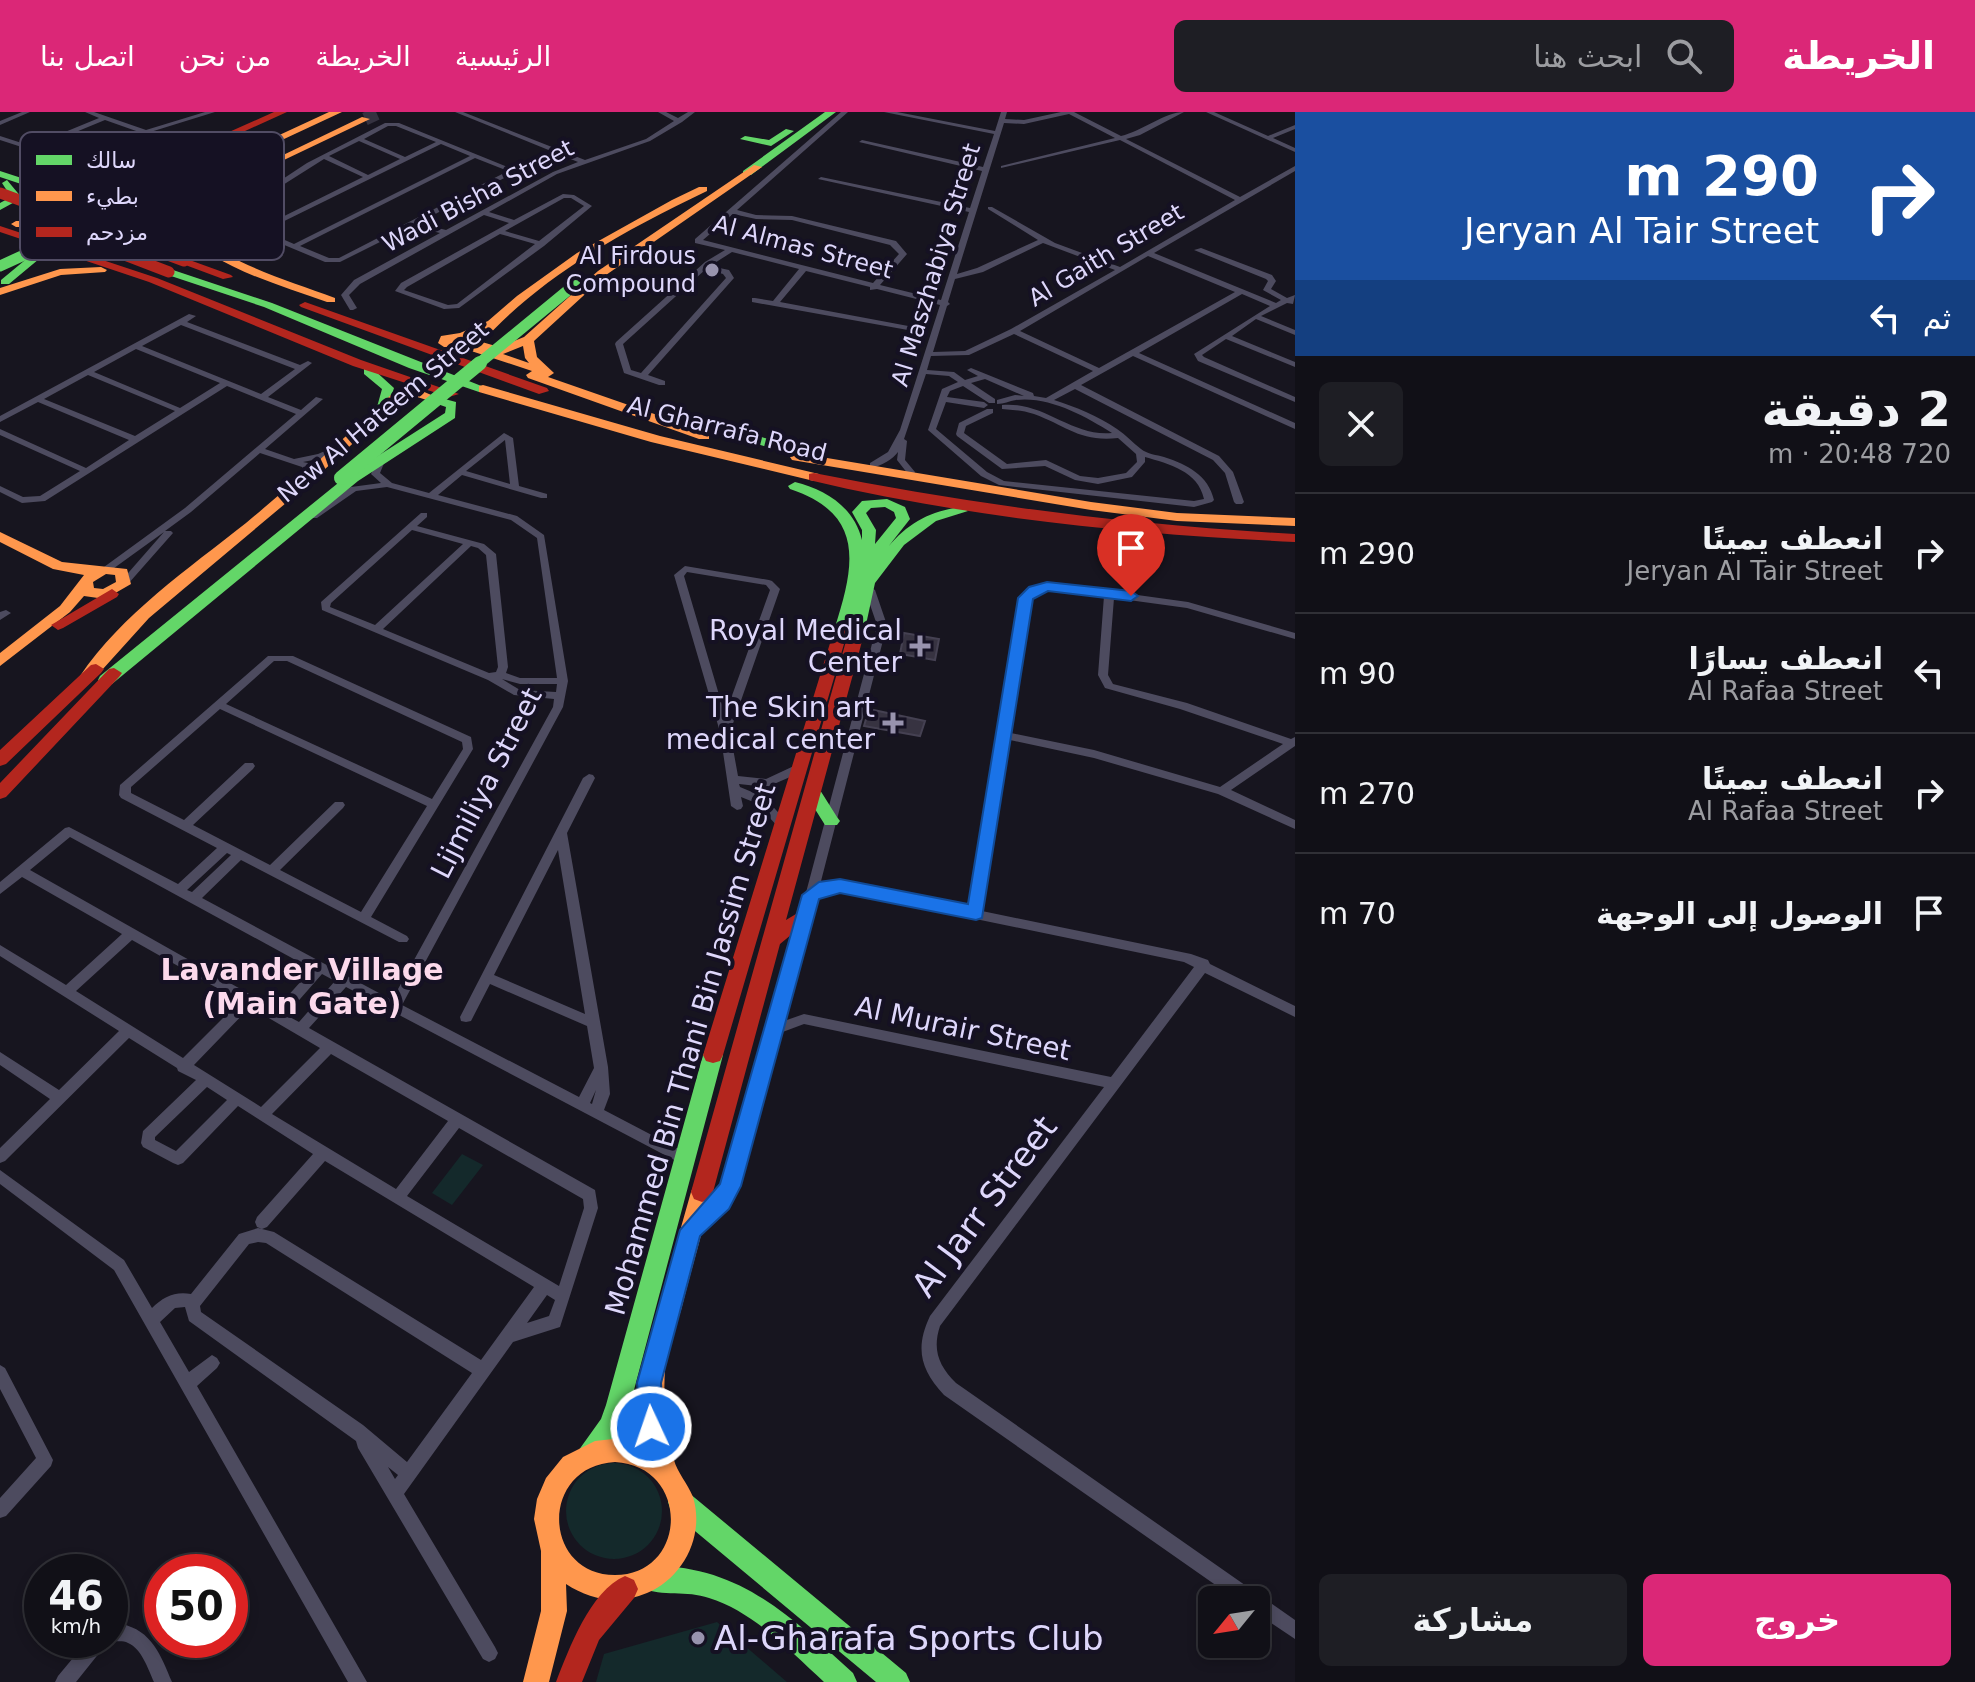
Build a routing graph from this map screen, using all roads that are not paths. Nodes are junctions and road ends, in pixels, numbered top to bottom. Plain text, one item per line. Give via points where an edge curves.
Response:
1 (27, 112) edge
2 (88, 112) edge
3 (212, 112) edge
4 (282, 112) edge
5 (304, 112) edge
6 (458, 112) edge
7 (661, 112) edge
8 (692, 112) edge
9 (831, 112) edge
10 (845, 112) edge
11 (887, 112) edge
12 (1070, 112) edge
13 (1209, 112) edge
14 (1175, 113) edge
15 (814, 116) edge
16 (1002, 117) edge
17 (105, 118) junction
18 (346, 120) edge
19 (680, 121) junction
20 (0, 123) edge
21 (1295, 127) edge
22 (273, 131) joint
23 (70, 132) edge
24 (146, 132) joint
25 (235, 132) edge
26 (997, 133) junction
27 (0, 138) edge
28 (1268, 138) junction
29 (745, 139) dead end
30 (1121, 139) junction
31 (440, 142) junction
32 (862, 142) dead end
33 (284, 143) edge
34 (20, 144) edge
35 (1295, 150) edge
36 (284, 152) edge
37 (323, 156) junction
38 (474, 156) junction
39 (405, 159) junction
40 (583, 162) junction
41 (757, 167) junction
42 (1003, 167) dead end
43 (1295, 168) edge
44 (986, 170) junction
45 (513, 171) junction
46 (1286, 174) junction
47 (0, 176) edge
48 (367, 177) junction
49 (529, 177) dead end
50 (1295, 177) edge
51 (821, 179) dead end
52 (20, 181) edge
53 (284, 181) edge
54 (20, 186) edge
55 (703, 189) junction
56 (0, 193) edge
57 (1241, 200) junction
58 (20, 202) edge
59 (0, 206) edge
60 (990, 208) dead end
61 (731, 211) junction
62 (974, 211) junction
63 (20, 214) edge
64 (480, 214) junction
65 (284, 218) edge
66 (0, 220) edge
67 (415, 221) junction
68 (512, 224) junction
69 (20, 227) edge
70 (0, 229) edge
71 (20, 231) edge
72 (449, 232) junction
73 (500, 232) junction
74 (20, 240) edge
75 (1044, 240) junction
76 (284, 242) edge
77 (541, 244) junction
78 (0, 246) edge
79 (20, 246) edge
80 (295, 246) junction
81 (724, 250) junction
82 (1198, 250) dead end
83 (1147, 253) junction
84 (0, 254) edge
85 (20, 256) edge
86 (31, 260) edge
87 (94, 260) edge
88 (140, 260) edge
89 (143, 260) edge
90 (145, 260) edge
91 (237, 260) edge
92 (0, 266) edge
93 (707, 266) junction
94 (1120, 269) junction
95 (805, 270) junction
96 (169, 271) junction
97 (0, 277) edge
98 (954, 277) junction
99 (572, 282) junction
100 (0, 285) edge
101 (873, 288) junction
102 (0, 292) edge
103 (1239, 293) junction
104 (755, 300) dead end
105 (1292, 300) edge
106 (775, 304) junction
107 (946, 304) junction
108 (353, 308) junction
109 (1274, 308) junction
110 (909, 314) dead end
111 (192, 316) dead end
112 (1257, 317) junction
113 (181, 322) junction
114 (490, 324) junction
115 (902, 327) junction
116 (919, 330) dead end
117 (1014, 331) junction
118 (1295, 333) edge
119 (425, 336) junction
120 (1226, 336) junction
121 (528, 340) junction
122 (444, 343) junction
123 (136, 346) junction
124 (1133, 353) junction
125 (931, 354) junction
126 (959, 355) junction
127 (357, 363) junction
128 (1295, 365) edge
129 (971, 370) dead end
130 (88, 372) junction
131 (925, 372) junction
132 (1101, 372) junction
133 (951, 374) junction
134 (555, 376) junction
135 (642, 377) junction
136 (982, 377) junction
137 (227, 382) junction
138 (962, 382) junction
139 (662, 383) dead end
140 (1076, 386) junction
141 (263, 396) junction
142 (37, 399) junction
143 (319, 399) dead end
144 (943, 399) junction
145 (1295, 400) edge
146 (1050, 402) junction
147 (993, 405) junction
148 (383, 407) junction
149 (181, 411) junction
150 (304, 411) junction
151 (0, 419) edge
152 (1102, 423) junction
153 (1295, 426) edge
154 (904, 430) junction
155 (0, 432) edge
156 (1093, 435) junction
157 (1121, 435) junction
158 (704, 436) junction
159 (136, 440) junction
160 (614, 440) junction
161 (343, 446) junction
162 (258, 450) junction
163 (979, 451) junction
164 (1140, 453) junction
165 (383, 456) junction
166 (961, 457) junction
167 (295, 461) junction
168 (873, 465) junction
169 (774, 468) junction
170 (86, 471) junction
171 (911, 472) junction
172 (457, 474) junction
173 (327, 476) junction
174 (1088, 480) junction
175 (389, 485) junction
176 (515, 488) junction
177 (0, 489) edge
178 (1086, 492) junction
179 (1009, 493) junction
180 (544, 496) dead end
181 (433, 498) junction
182 (1239, 502) dead end
183 (188, 510) junction
184 (424, 515) dead end
185 (1038, 515) junction
186 (1295, 522) edge
187 (299, 523) junction
188 (411, 527) junction
189 (0, 536) edge
190 (1295, 538) edge
191 (469, 543) junction
192 (92, 578) junction
193 (122, 585) junction
194 (872, 585) junction
195 (1109, 593) junction
196 (850, 602) junction
197 (376, 630) junction
198 (1295, 636) edge
199 (27, 641) junction
200 (0, 661) edge
201 (496, 676) junction
202 (97, 678) junction
203 (563, 681) junction
204 (560, 696) junction
205 (218, 704) junction
206 (725, 732) junction
207 (1005, 735) junction
208 (1290, 745) edge
209 (1295, 757) edge
210 (0, 760) edge
211 (249, 766) dead end
212 (800, 768) junction
213 (589, 778) dead end
214 (735, 785) junction
215 (1222, 791) junction
216 (0, 793) edge
217 (814, 794) junction
218 (339, 805) dead end
219 (435, 805) junction
220 (737, 806) dead end
221 (831, 821) junction
222 (1295, 825) edge
223 (185, 826) junction
224 (784, 826) junction
225 (561, 833) junction
226 (226, 847) junction
227 (240, 854) junction
228 (818, 868) junction
229 (272, 870) junction
230 (22, 871) junction
231 (840, 886) junction
232 (0, 889) edge
233 (179, 890) junction
234 (811, 895) junction
235 (194, 898) junction
236 (976, 913) junction
237 (806, 915) junction
238 (363, 919) junction
239 (132, 932) junction
240 (403, 939) dead end
241 (773, 939) junction
242 (0, 950) edge
243 (1204, 964) junction
244 (321, 967) junction
245 (487, 977) junction
246 (344, 980) junction
247 (66, 993) junction
248 (784, 998) junction
249 (249, 1000) junction
250 (394, 1007) junction
251 (1295, 1012) edge
252 (277, 1017) junction
253 (466, 1017) dead end
254 (804, 1019) junction
255 (595, 1024) junction
256 (776, 1029) junction
257 (300, 1030) junction
258 (127, 1032) junction
259 (329, 1047) junction
260 (0, 1058) edge
261 (183, 1067) junction
262 (601, 1067) junction
263 (205, 1080) junction
264 (1113, 1083) junction
265 (60, 1098) junction
266 (236, 1099) junction
267 (582, 1104) junction
268 (596, 1112) junction
269 (262, 1115) junction
270 (458, 1119) junction
271 (323, 1153) junction
272 (0, 1157) edge
273 (683, 1158) junction
274 (0, 1176) edge
275 (397, 1198) junction
276 (262, 1222) dead end
277 (691, 1230) junction
278 (545, 1285) junction
279 (564, 1297) junction
280 (194, 1302) junction
281 (152, 1321) junction
282 (511, 1335) junction
283 (212, 1363) dead end
284 (484, 1371) junction
285 (0, 1373) edge
286 (188, 1383) junction
287 (357, 1431) junction
288 (588, 1454) junction
289 (664, 1470) junction
290 (409, 1474) junction
291 (395, 1493) junction
292 (680, 1502) junction
293 (0, 1510) edge
294 (553, 1546) junction
295 (649, 1580) junction
296 (1232, 1586) edge
297 (625, 1589) junction
298 (1270, 1612) edge
299 (1295, 1630) edge
300 (128, 1633) edge
301 (489, 1653) dead end
302 (85, 1658) edge
303 (64, 1682) edge
304 (163, 1682) edge
305 (358, 1682) edge
306 (536, 1682) edge
307 (569, 1682) edge
308 (844, 1682) edge
309 (897, 1682) edge

1 - 20 street
2 - 17 street
3 - 24 street
4 - 25 main road
5 - 22 main road
6 - 40 street
7 - 19 street
8 - 19 street, Wadi Bisha Street
9 - 41 main road, New Al Hateem Street
10 - 61 street, Al Almas Street
11 - 26 street
12 - 16 street via 1024,122
12 - 30 street
13 - 28 street
14 - 30 street via 1161,125
15 - 29 main road via 771,143
15 - 55 main road, New Al Hateem Street via 759,157
16 - 26 street, Al Maszhabiya Street
17 - 23 street
17 - 24 street
18 - 22 main road
18 - 31 street via 392,124
18 - 33 main road
18 - 36 main road
18 - 37 street
18 - 39 street
19 - 40 street, Wadi Bisha Street via 648,140
21 - 28 street
26 - 44 street, Al Maszhabiya Street
27 - 34 street
28 - 35 street
30 - 42 street
30 - 57 street
31 - 38 street
31 - 39 street
32 - 44 street
37 - 48 street
37 - 53 street
38 - 45 street
38 - 80 street
39 - 48 street
40 - 64 street, Wadi Bisha Street
41 - 99 main road, New Al Hateem Street via 662,221
41 - 121 main road via 612,266
43 - 46 street, Al Gaith Street
44 - 62 street, Al Maszhabiya Street
45 - 49 street
45 - 67 street
46 - 50 street
46 - 57 street, Al Gaith Street
47 - 52 main road
47 - 54 main road
47 - 59 main road via 18,196
48 - 65 street
51 - 62 street
55 - 99 main road, New Al Hateem Street via 624,237
55 - 114 main road via 651,213
56 - 58 main road, bridge
57 - 83 street, Al Gaith Street
59 - 63 main road, bridge
60 - 75 street
61 - 81 street, Al Almas Street via 698,241
61 - 101 street via 792,218 893,243 903,254
62 - 98 street, Al Maszhabiya Street
64 - 68 street
64 - 72 street, Wadi Bisha Street
66 - 69 main road
67 - 72 street
67 - 80 street via 340,260
68 - 73 street
68 - 77 street via 565,196 589,203
70 - 71 main road
72 - 108 street, Wadi Bisha Street via 357,282 345,295
73 - 77 street
73 - 77 street via 399,291 457,307
74 - 78 main road
75 - 94 street
75 - 98 street
76 - 80 street
79 - 84 main road
81 - 93 street
81 - 95 street, Al Almas Street
82 - 105 street via 1269,277 1267,290
83 - 94 street, Al Gaith Street
83 - 103 street
84 - 97 main road via 9,263
85 - 92 main road, bridge
86 - 100 main road
87 - 96 main road
88 - 96 main road, bridge
89 - 96 main road via 139,263
90 - 96 main road, bridge
91 - 108 main road
93 - 135 street via 730,278
93 - 135 street via 621,341 624,367
94 - 117 street, Al Gaith Street
95 - 101 street, Al Almas Street
95 - 106 street
96 - 102 main road via 86,269 44,276
96 - 127 main road
96 - 158 main road, Al Gharrafa Road
96 - 169 main road, Al Gharrafa Road via 454,379
98 - 107 street, Al Maszhabiya Street
99 - 173 main road, New Al Hateem Street, bridge
101 - 107 street, Al Almas Street
103 - 109 street
103 - 124 street
104 - 106 street
105 - 109 street
106 - 115 street
107 - 125 street, Al Maszhabiya Street
108 - 119 main road
109 - 112 street
110 - 115 street
111 - 113 street
112 - 118 street
112 - 120 street
113 - 123 street
113 - 141 street via 304,365
114 - 119 main road via 462,336
114 - 121 main road via 476,337 481,348 507,350
115 - 116 street
117 - 126 street, Al Gaith Street
117 - 132 street
119 - 122 main road
120 - 128 street
120 - 145 street via 1199,356
121 - 134 main road via 531,358
122 - 134 main road via 460,343
122 - 158 main road
123 - 130 street
123 - 137 street
124 - 132 street
124 - 153 street
125 - 126 street, Al Gaith Street
125 - 131 street, Al Maszhabiya Street
126 - 133 street
127 - 148 main road via 386,384 389,392
127 - 160 main road
129 - 136 street
130 - 142 street
130 - 149 street
131 - 133 street
131 - 154 street, Al Maszhabiya Street
132 - 140 street
133 - 138 street
134 - 168 main road via 757,441
135 - 139 street
136 - 138 street
136 - 146 street
137 - 141 street
137 - 149 street
138 - 144 street via 946,389
138 - 147 street
140 - 146 street
140 - 182 street via 1216,458 1229,472
141 - 150 street
142 - 151 street
142 - 159 street
143 - 150 street
144 - 147 street
144 - 166 street via 932,433
146 - 147 street via 1016,398
146 - 152 street
147 - 156 street via 1038,410 1071,432
147 - 163 street via 960,428 962,437
148 - 161 main road
148 - 165 main road via 411,392 454,408
149 - 159 street
150 - 162 street
152 - 156 street
152 - 157 street
154 - 168 street, Al Maszhabiya Street via 892,454
154 - 171 street, Al Maszhabiya Street via 900,454
155 - 170 street
156 - 157 street
157 - 164 street
158 - 179 main road, Al Gharrafa Road via 808,460
159 - 170 street
160 - 169 main road
160 - 196 main road via 829,497 843,511 856,539
161 - 167 street
161 - 173 main road
162 - 167 street
162 - 183 street
163 - 166 street
163 - 174 street via 1005,467 1053,464
164 - 174 street via 1137,469 1129,475
164 - 178 street via 1195,475 1209,500 1194,504
165 - 175 street via 375,474
165 - 187 main road
166 - 178 street via 997,481
167 - 173 street
168 - 171 main road
169 - 185 main road, Al Gharrafa Road
170 - 177 street via 35,501
171 - 179 main road
172 - 176 street
172 - 176 street via 507,437
172 - 181 street
173 - 202 main road, New Al Hateem Street via 193,600
173 - 202 main road via 166,595 108,649
174 - 178 street
175 - 181 street, Lijmiliya Street
175 - 187 street, Lijmiliya Street via 359,487
176 - 180 street
179 - 186 main road, Al Gharrafa Road via 1177,517
181 - 203 street, Lijmiliya Street via 514,518 541,537
183 - 192 street
183 - 193 street
184 - 188 street
185 - 190 main road, Al Gharrafa Road via 1151,530
185 - 194 main road via 951,510 926,516 905,533
187 - 202 main road
188 - 191 street
188 - 197 street via 325,605
189 - 192 main road
191 - 197 street
191 - 201 street via 485,548 492,557 503,667
192 - 193 main road via 122,572
192 - 193 main road via 95,594
192 - 199 main road
193 - 199 main road
194 - 196 main road, Mohammed Bin Thani Bin Jassim Street via 883,538 903,519 895,505 880,502 859,512 870,535
194 - 217 main road, Mohammed Bin Thani Bin Jassim Street
194 - 221 street, Mohammed Bin Thani Bin Jassim Street via 882,625
195 - 198 street via 1197,607
195 - 207 street via 1047,586 1028,594
195 - 208 street via 1103,675 1109,686
196 - 212 main road, Mohammed Bin Thani Bin Jassim Street
197 - 201 street
199 - 200 main road
201 - 203 street
201 - 204 street via 518,693
202 - 210 main road, New Al Hateem Street
202 - 216 main road, New Al Hateem Street
203 - 204 street, Lijmiliya Street
204 - 250 street, Lijmiliya Street
205 - 219 street
205 - 219 street via 268,660 281,656 458,733 468,749
205 - 223 street via 124,789 128,797
206 - 206 street via 679,575 685,569 769,583 775,589
206 - 214 street
207 - 215 street
207 - 236 street
208 - 209 street
208 - 215 street
211 - 223 street
212 - 214 street via 767,783
212 - 224 main road, Mohammed Bin Thani Bin Jassim Street
213 - 225 street
214 - 220 street
214 - 224 street via 760,800
215 - 222 street
217 - 221 main road
217 - 241 main road, Mohammed Bin Thani Bin Jassim Street
218 - 229 street
219 - 238 street
221 - 228 street, Mohammed Bin Thani Bin Jassim Street
223 - 226 street
224 - 273 main road, Mohammed Bin Thani Bin Jassim Street
225 - 245 street
225 - 255 street
226 - 227 street
226 - 233 street
227 - 229 street
227 - 235 street
228 - 231 street
228 - 234 street, Mohammed Bin Thani Bin Jassim Street
229 - 238 street
230 - 232 street
230 - 233 street via 69,831
230 - 239 street
231 - 234 street
231 - 236 street
233 - 235 street
234 - 237 street, Mohammed Bin Thani Bin Jassim Street
235 - 244 street
236 - 243 street
237 - 241 main road
237 - 248 street, Mohammed Bin Thani Bin Jassim Street
238 - 240 street
239 - 247 street
239 - 249 street
241 - 277 main road, Mohammed Bin Thani Bin Jassim Street
242 - 247 street
243 - 251 street
243 - 264 street, Al Jarr Street
244 - 246 street
244 - 252 street
245 - 253 street
245 - 255 street
246 - 250 street
246 - 257 street
247 - 258 street
248 - 254 street
248 - 256 street, Mohammed Bin Thani Bin Jassim Street
249 - 252 street
249 - 261 street
250 - 267 street
252 - 257 street
254 - 256 street
254 - 264 street, Al Murair Street
255 - 262 street
256 - 277 street, Mohammed Bin Thani Bin Jassim Street via 730,1186
257 - 259 street
258 - 261 street
258 - 265 street
259 - 269 street
259 - 270 street
260 - 265 street
261 - 263 street
262 - 267 street
262 - 268 street via 603,1094
263 - 266 street
263 - 266 street via 148,1135 148,1143 178,1159
264 - 296 street, Al Jarr Street via 935,1321 928,1356 950,1389
265 - 272 street
266 - 269 street
267 - 268 street
268 - 273 street
269 - 271 street
270 - 275 street
270 - 279 street via 590,1195 591,1208
271 - 275 street
271 - 276 street
273 - 288 main road, Mohammed Bin Thani Bin Jassim Street via 618,1405
274 - 281 street via 114,1260
275 - 278 street
277 - 289 main road, Mohammed Bin Thani Bin Jassim Street via 649,1383 651,1427
278 - 279 street
278 - 282 street
279 - 282 street via 550,1327
280 - 281 street via 164,1305
280 - 284 street via 244,1239 269,1237
280 - 287 street via 194,1316
281 - 286 street
282 - 284 street
283 - 286 street
284 - 290 street
285 - 293 street via 45,1460
286 - 305 street
287 - 290 street
287 - 291 street
288 - 289 main road via 629,1449
288 - 294 main road via 567,1469 553,1492 548,1518
289 - 292 main road
290 - 291 street
291 - 301 street
292 - 295 main road via 674,1552
292 - 309 main road
294 - 297 main road via 581,1581
294 - 306 main road via 554,1611
295 - 297 main road
295 - 308 main road via 670,1573 719,1584
297 - 307 main road via 582,1638
298 - 299 street, Al Jarr Street
300 - 304 street via 140,1638
302 - 303 street

